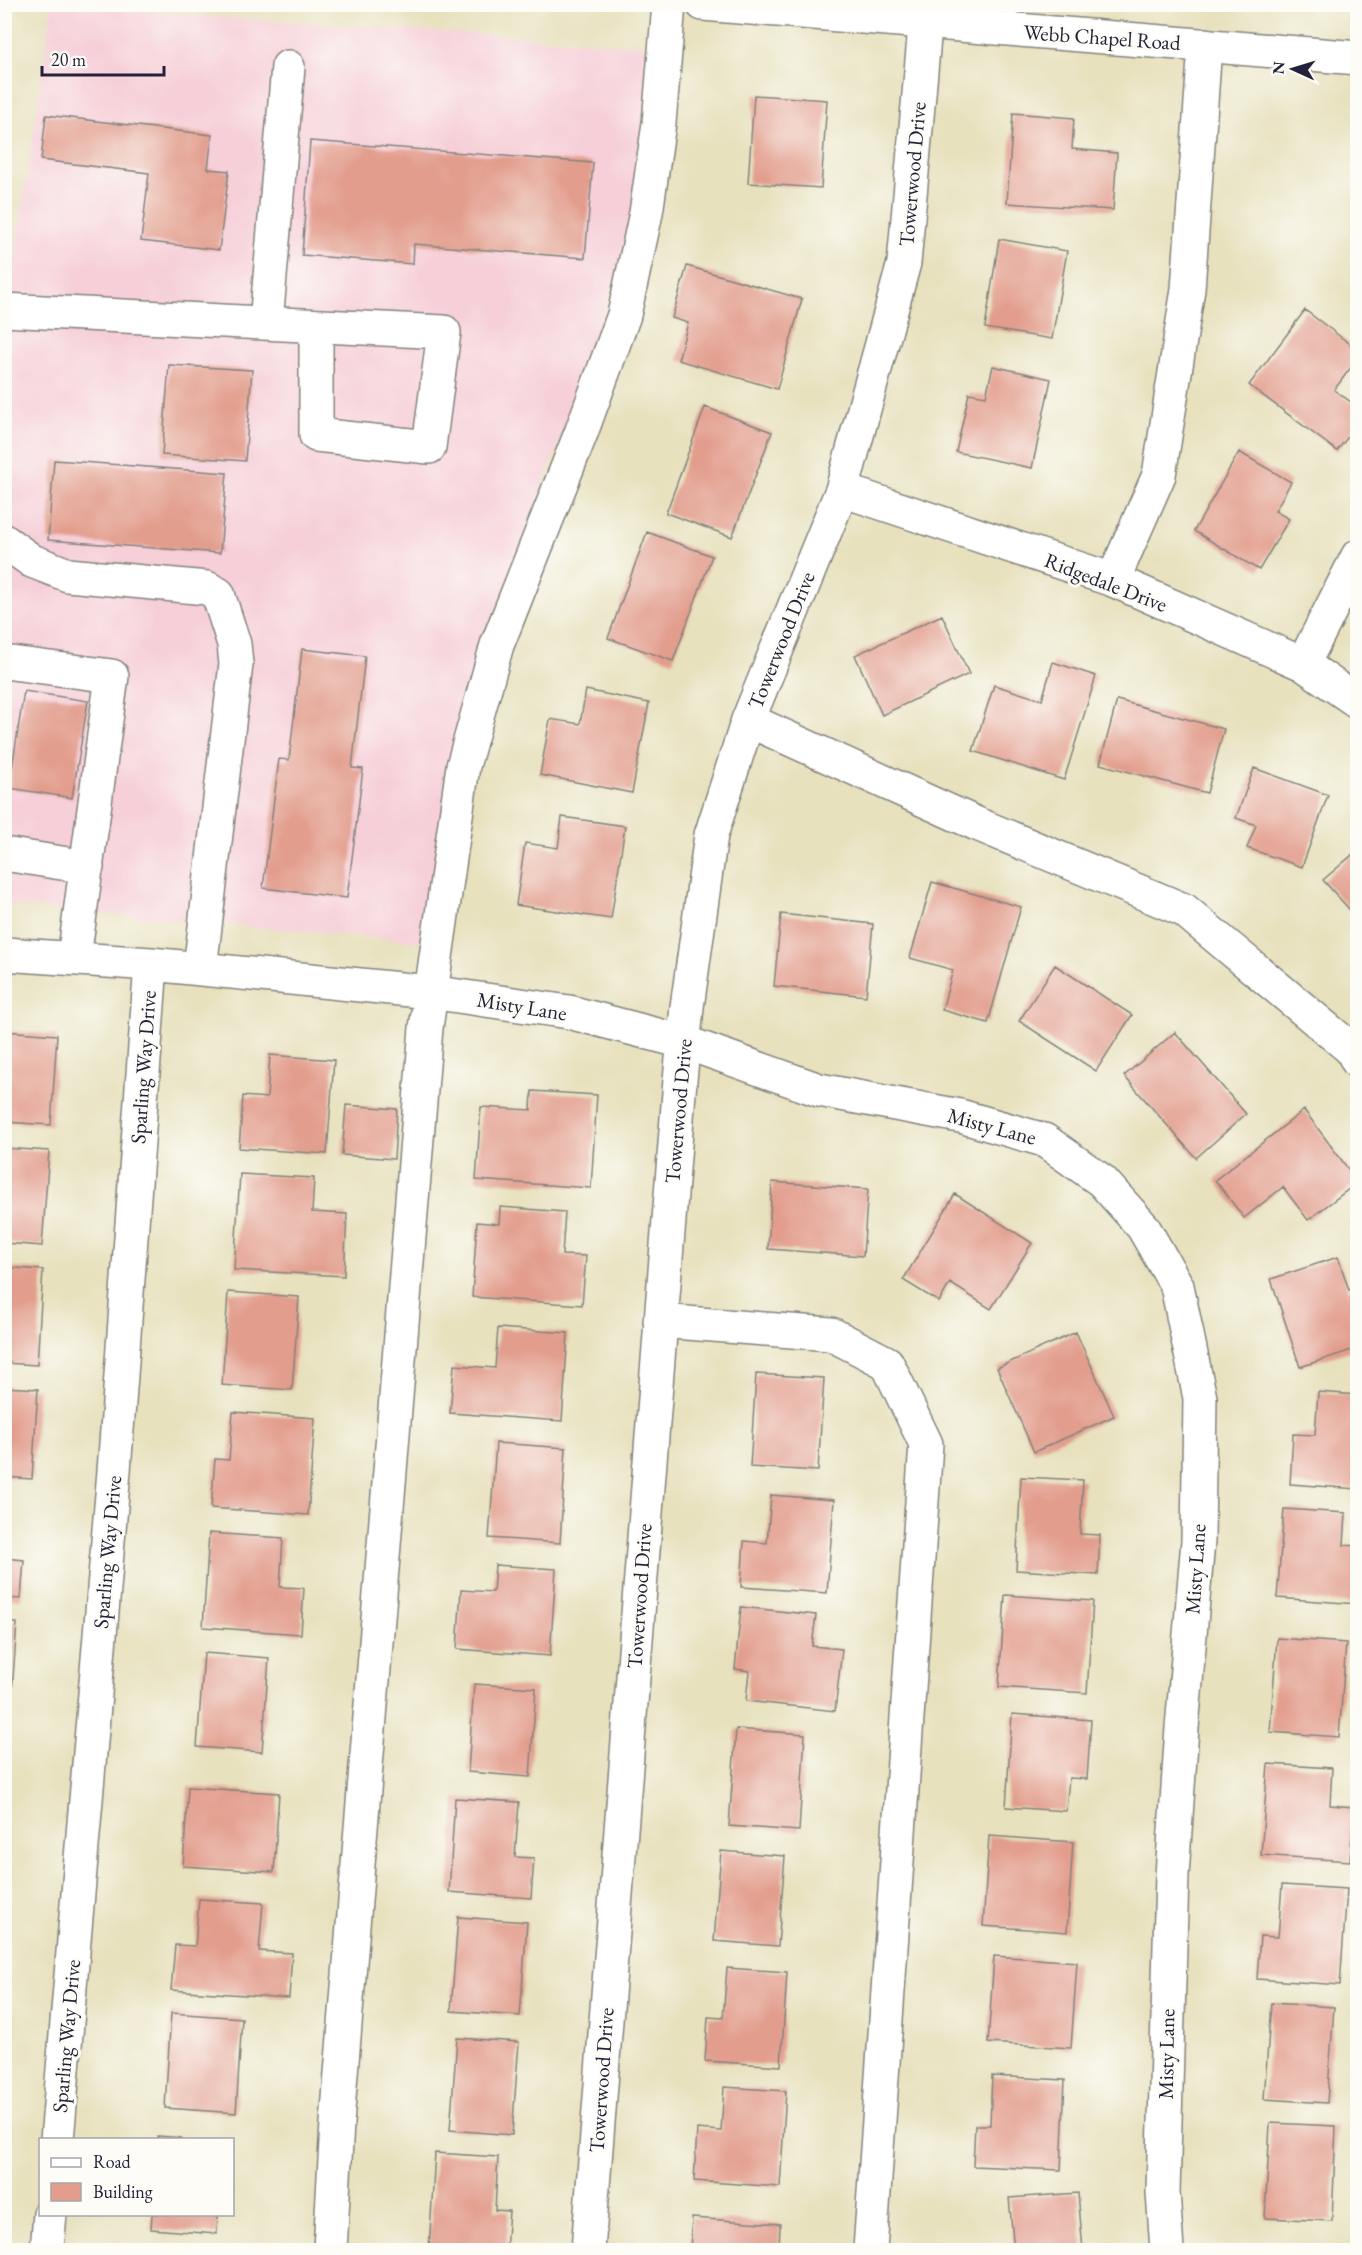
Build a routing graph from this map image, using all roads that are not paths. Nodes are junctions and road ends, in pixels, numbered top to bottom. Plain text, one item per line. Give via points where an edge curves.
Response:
1 (669, 4) edge
2 (703, 4) edge
3 (927, 14) edge
4 (1205, 45) junction
5 (1358, 58) edge
6 (288, 67) dead end
7 (4, 310) edge
8 (266, 323) junction
9 (316, 326) junction
10 (842, 490) junction
11 (4, 541) edge
12 (1358, 556) edge
13 (1113, 580) junction
14 (4, 662) edge
15 (1303, 664) junction
16 (1358, 702) edge
17 (748, 720) junction
18 (4, 854) edge
19 (87, 867) junction
20 (4, 954) edge
21 (75, 958) junction
22 (151, 964) junction
23 (200, 969) junction
24 (430, 992) junction
25 (684, 1042) junction
26 (1358, 1062) edge
27 (660, 1321) junction
28 (57, 2138) edge
29 (50, 2216) edge
30 (47, 2250) edge
31 (330, 2250) edge
32 (588, 2250) edge
33 (870, 2250) edge
34 (1167, 2250) edge

1 - 24 street via 659,123 646,213 624,315 497,645 463,766
2 - 3 street, Webb Chapel Road
3 - 4 street, Webb Chapel Road
3 - 10 street, Towerwood Drive via 904,263
4 - 5 street, Webb Chapel Road
4 - 13 street via 1188,289 1159,475
6 - 8 street
7 - 8 street
8 - 9 street
9 - 9 street via 444,332 429,447 316,435
10 - 13 street, Ridgedale Drive
10 - 17 street, Towerwood Drive
11 - 23 street via 32,561 68,575 207,588 218,594 234,644 236,664
12 - 15 street
13 - 15 street, Ridgedale Drive
14 - 19 street via 112,676
15 - 16 street, Ridgedale Drive
17 - 25 street, Towerwood Drive via 711,835
17 - 26 street via 977,824 1184,910 1351,1049
18 - 19 street
19 - 21 street
20 - 21 street, Misty Lane
21 - 22 street, Misty Lane
22 - 23 street, Misty Lane
22 - 28 street, Sparling Way Drive via 113,1483
23 - 24 street, Misty Lane
24 - 25 street, Misty Lane via 569,1012
24 - 31 street via 338,2100
25 - 27 street, Towerwood Drive
25 - 34 street, Misty Lane via 819,1089 960,1116 1044,1140 1102,1181 1143,1227 1177,1286 1200,1398 1198,1541 1172,1886 1163,2192
27 - 32 street, Towerwood Drive
27 - 33 street via 831,1334 887,1363 926,1444
29 - 30 street

